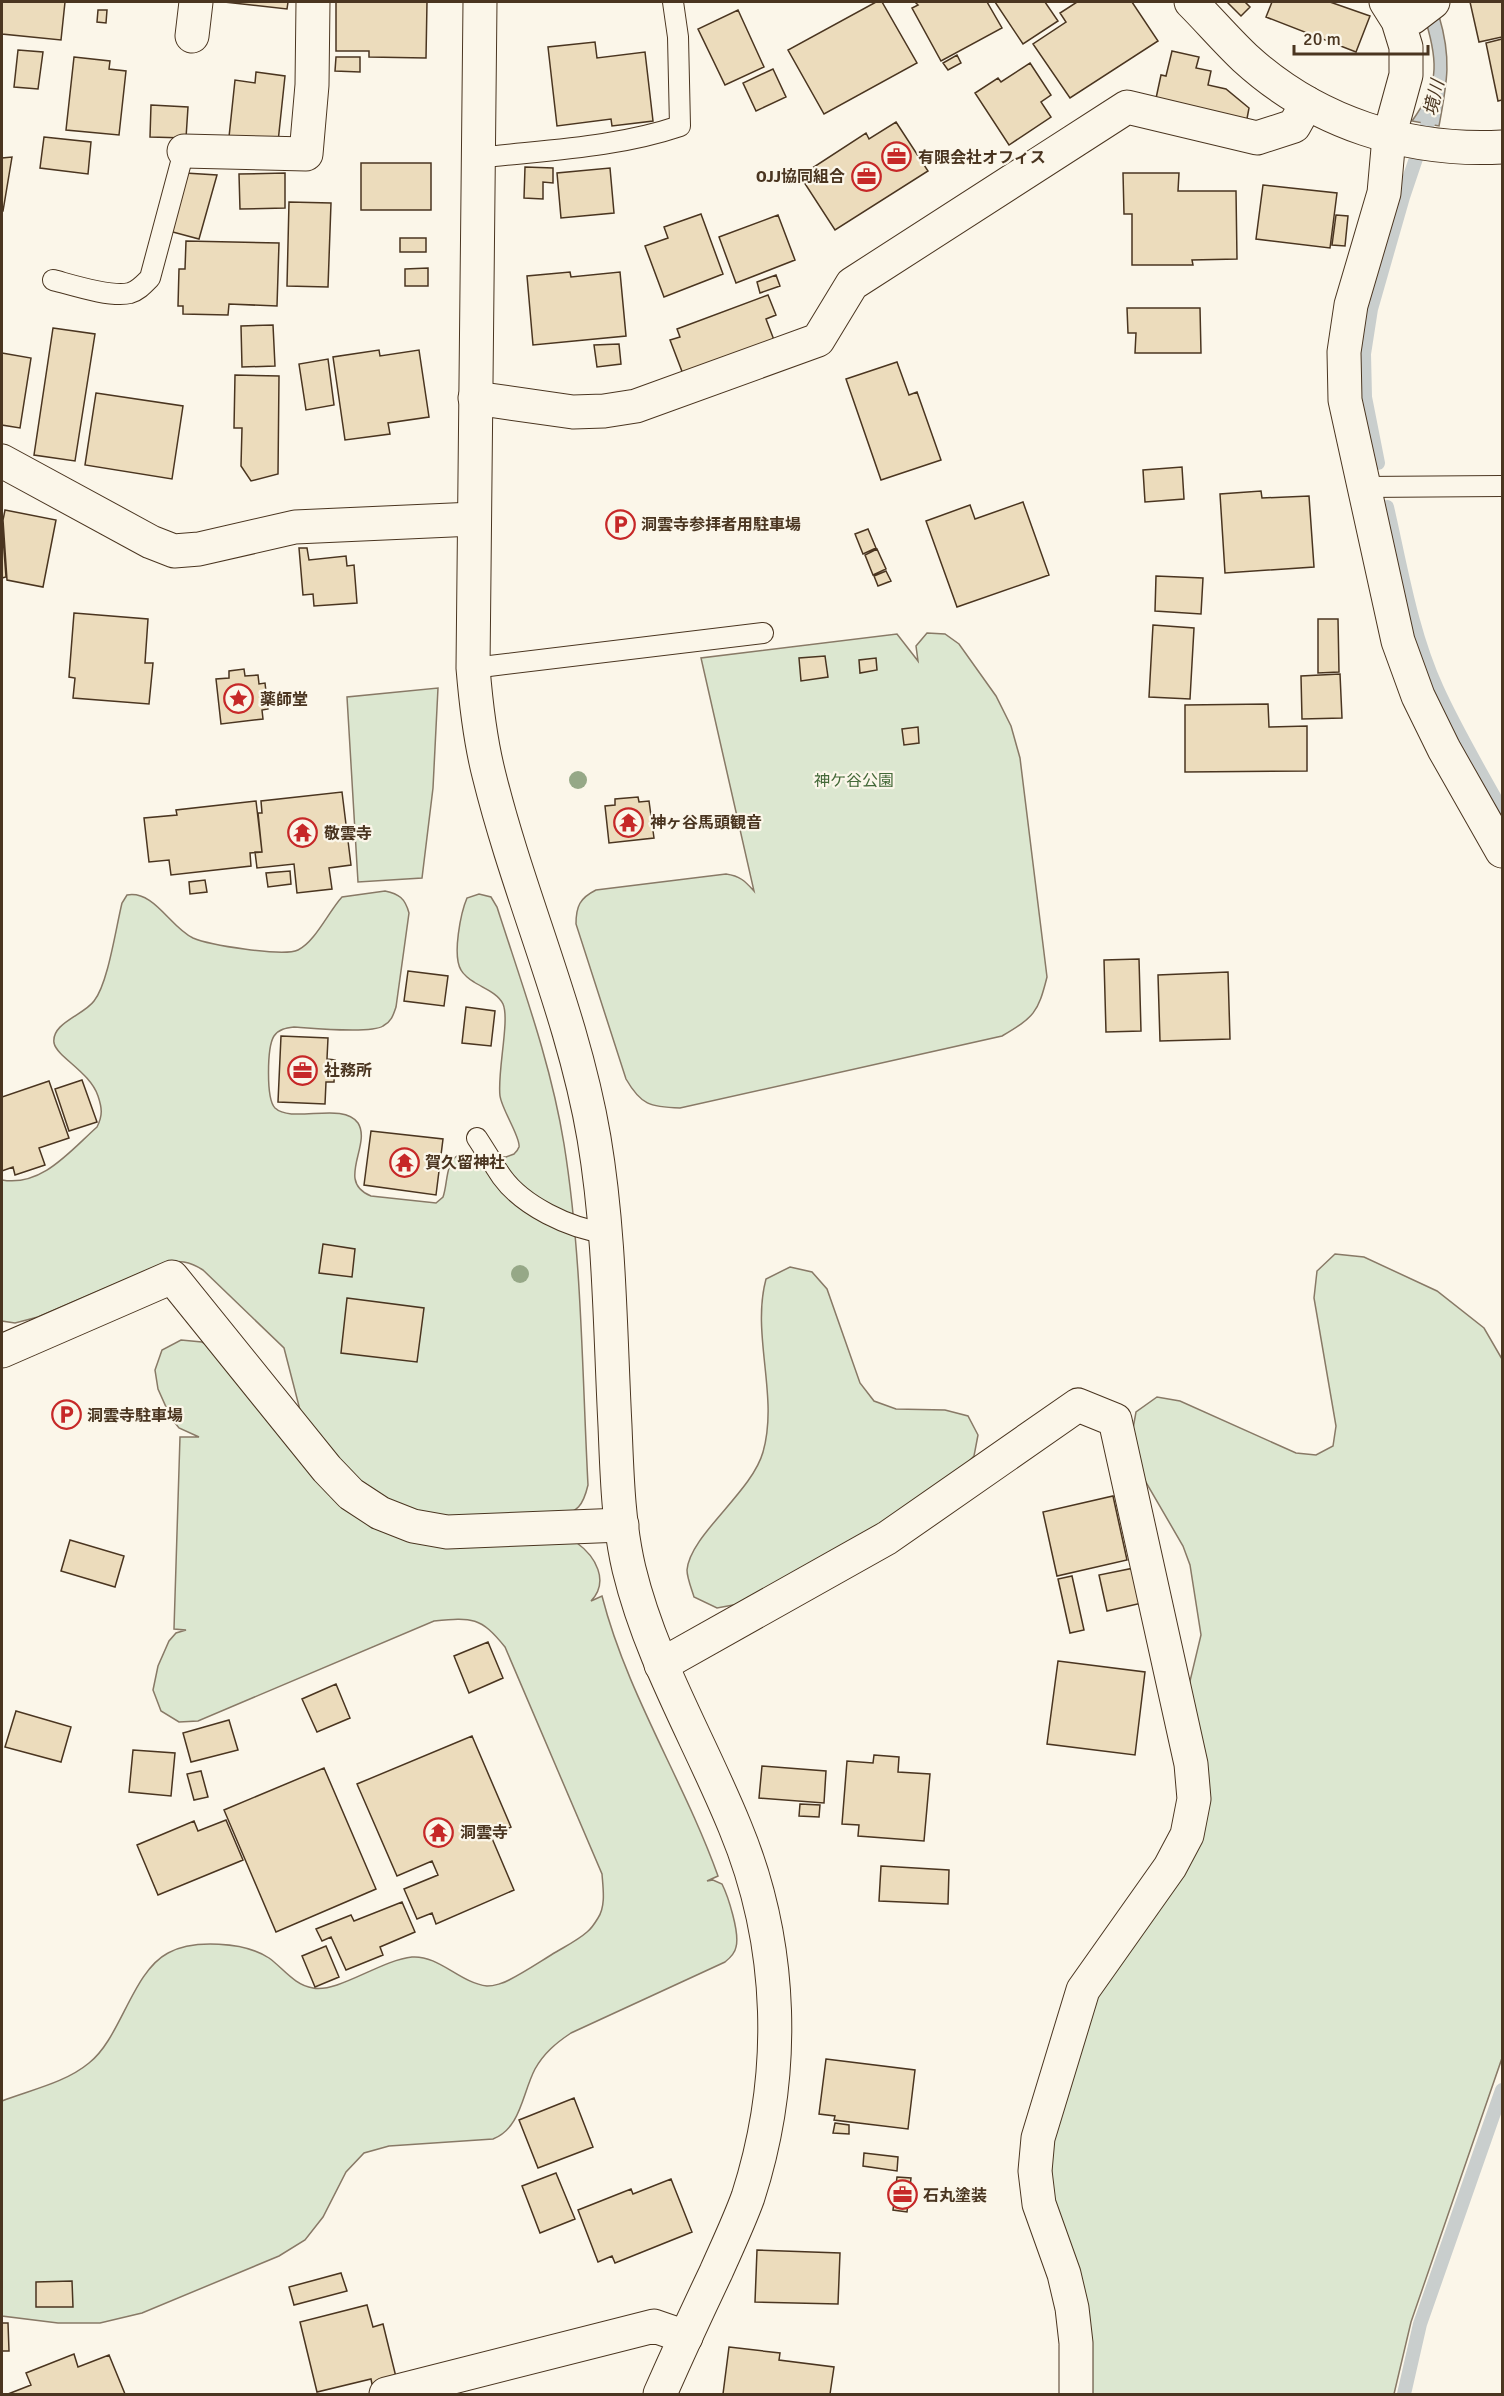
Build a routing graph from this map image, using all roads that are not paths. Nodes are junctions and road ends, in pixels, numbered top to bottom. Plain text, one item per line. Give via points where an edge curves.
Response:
1 (196, 2) edge
2 (313, 2) edge
3 (480, 2) edge
4 (673, 2) edge
5 (1191, 2) edge
6 (1407, 10) edge
7 (192, 36) dead end
8 (1307, 103) junction
9 (1397, 139) junction
10 (1503, 147) edge
11 (184, 151) joint
12 (478, 158) junction
13 (53, 280) dead end
14 (475, 398) junction
15 (2, 460) edge
16 (1503, 486) edge
17 (1363, 487) junction
18 (474, 519) junction
19 (763, 633) dead end
20 (473, 668) junction
21 (1503, 851) edge
22 (477, 1138) dead end
23 (605, 1233) junction
24 (2, 1351) edge
25 (622, 1525) junction
26 (661, 1665) junction
27 (686, 2337) junction
28 (386, 2394) edge
29 (660, 2394) edge
30 (1076, 2394) edge

1 - 7 street
2 - 11 street via 306,154
3 - 12 street
4 - 12 lane via 678,37 680,126 616,142
5 - 8 street via 1245,58
6 - 9 street via 1406,75
8 - 9 street via 1357,127
8 - 14 street via 1294,126 1257,138 1127,108 852,284 818,340 666,397 625,408 573,412
9 - 10 street via 1473,148
9 - 17 street via 1351,305 1344,352 1345,400
11 - 13 lane via 150,278 141,287 118,294
12 - 14 street
14 - 18 street
15 - 18 street via 174,551 295,527
16 - 17 lane
17 - 21 street via 1398,641 1418,696
18 - 20 street
19 - 20 lane
20 - 23 street via 488,773 570,1035 594,1137
22 - 23 lane via 503,1179 540,1211 585,1230
23 - 25 street
24 - 25 street via 172,1277 327,1469 351,1494 380,1513 412,1526 447,1532
25 - 26 street via 641,1616
26 - 27 street via 736,1828 767,1932 774,1987 776,2041 762,2148 747,2201
26 - 30 street via 887,1539 1078,1405 1115,1420 1191,1764 1194,1799 1187,1835 1170,1867 1083,1990 1038,2138 1035,2171 1039,2204 1072,2308
27 - 28 street via 654,2326
27 - 29 street

